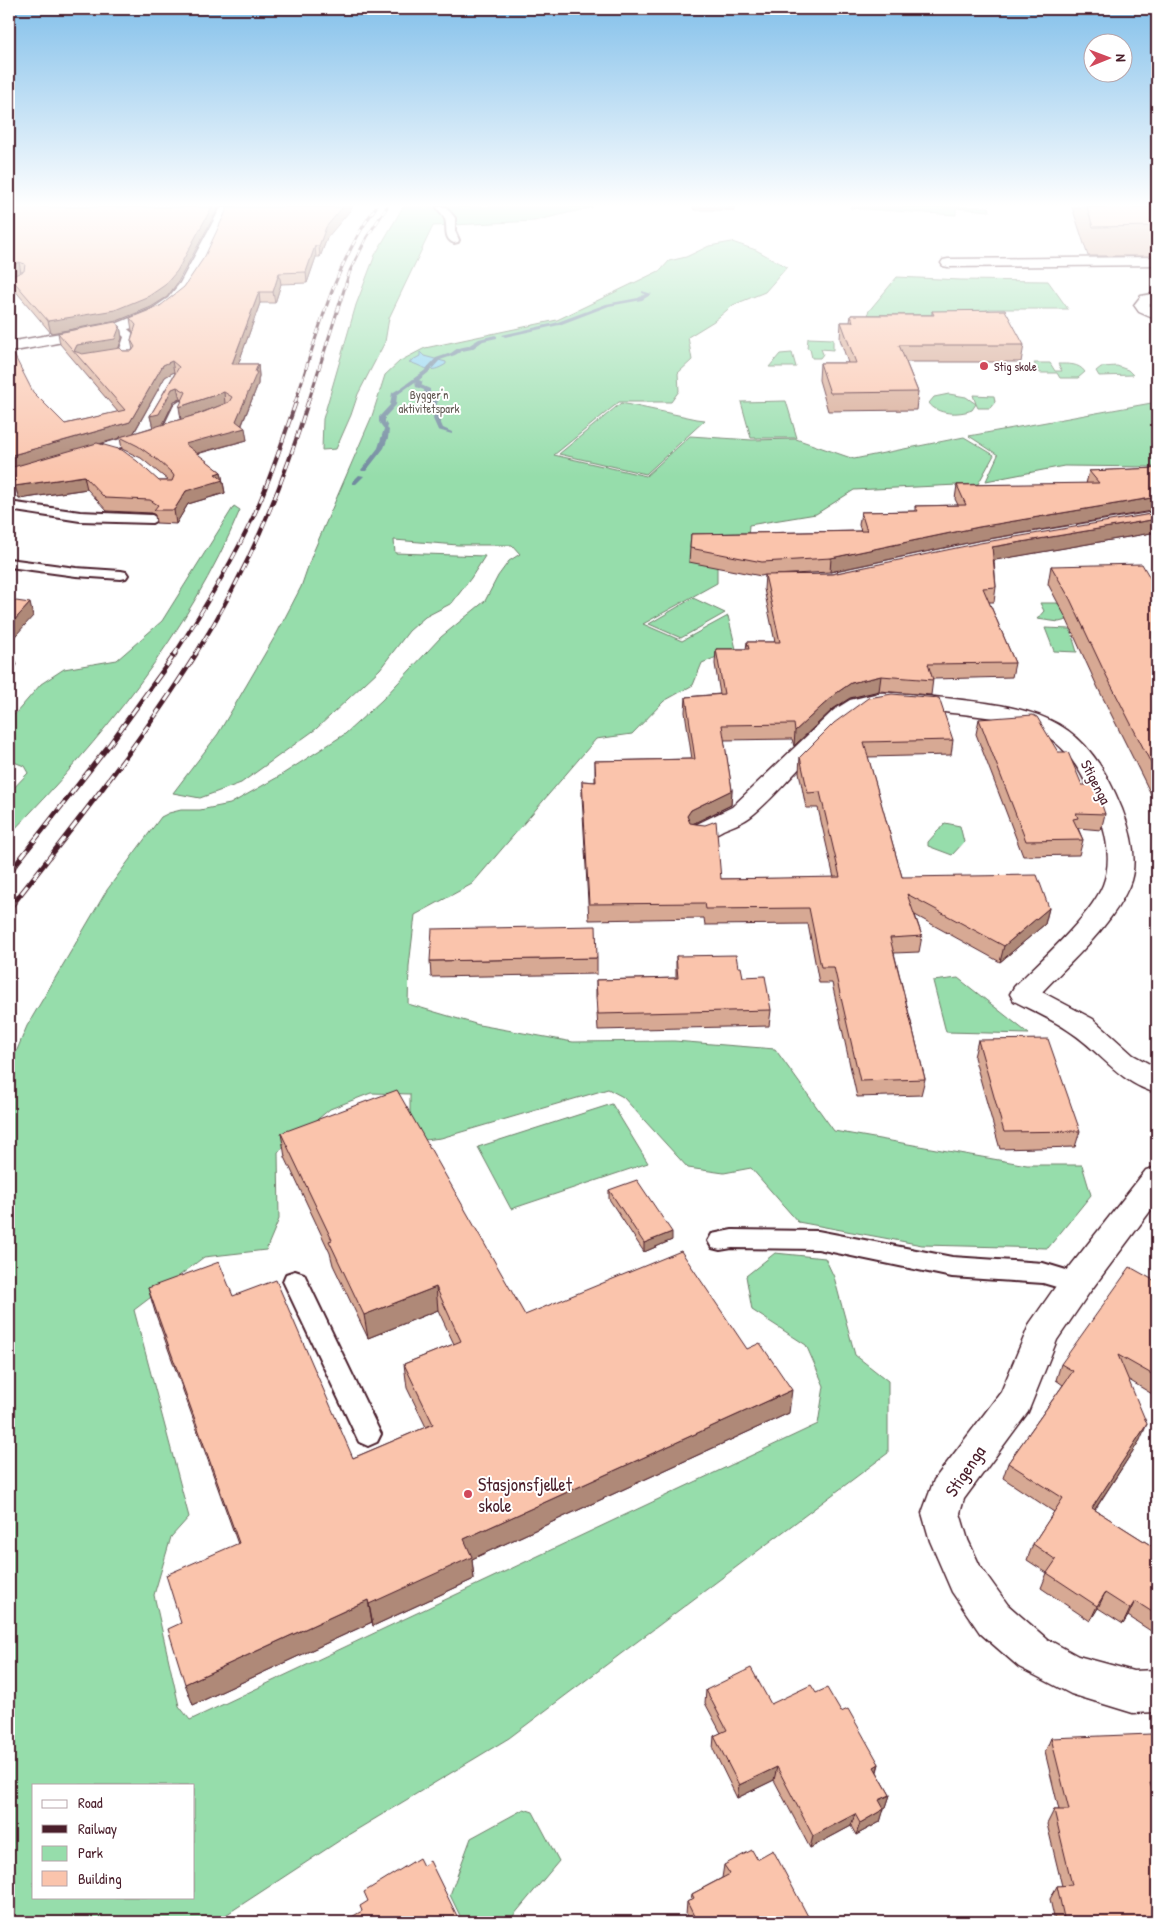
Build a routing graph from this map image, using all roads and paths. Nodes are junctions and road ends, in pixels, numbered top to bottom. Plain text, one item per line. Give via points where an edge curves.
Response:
1 (178, 297) edge
2 (1157, 297) edge
3 (1157, 316) edge
4 (119, 327) junction
5 (9, 347) edge
6 (124, 356) edge
7 (180, 405) edge
8 (150, 420) edge
9 (186, 425) edge
10 (168, 430) junction
11 (140, 437) junction
12 (94, 450) junction
13 (128, 456) edge
14 (9, 476) edge
15 (9, 506) edge
16 (152, 519) edge
17 (9, 563) edge
18 (121, 575) dead end
19 (700, 832) edge
20 (1157, 1082) edge
21 (1157, 1179) edge
22 (720, 1241) dead end
23 (295, 1281) dead end
24 (1077, 1283) junction
25 (368, 1434) dead end
26 (1157, 1691) edge

1 - 4 street via 163,311
2 - 3 street via 1146,299 1141,305
4 - 5 street
4 - 6 lane via 130,336
7 - 10 lane
8 - 11 lane
9 - 10 lane
10 - 11 lane
11 - 12 lane
12 - 13 lane
12 - 14 lane
15 - 16 lane via 80,517
17 - 18 lane
19 - 20 street, Stigenga via 740,812 842,715 858,705 892,700 938,704 1025,717 1048,727 1078,750 1103,793 1116,826 1120,874 1097,917 1024,994 1083,1026 1123,1062
21 - 24 street, Stigenga
22 - 24 lane via 818,1240 952,1267 1043,1273
23 - 25 lane
24 - 26 street, Stigenga via 1042,1333 1015,1401 947,1492 941,1513 966,1580 994,1619 1033,1653 1071,1674 1133,1692

